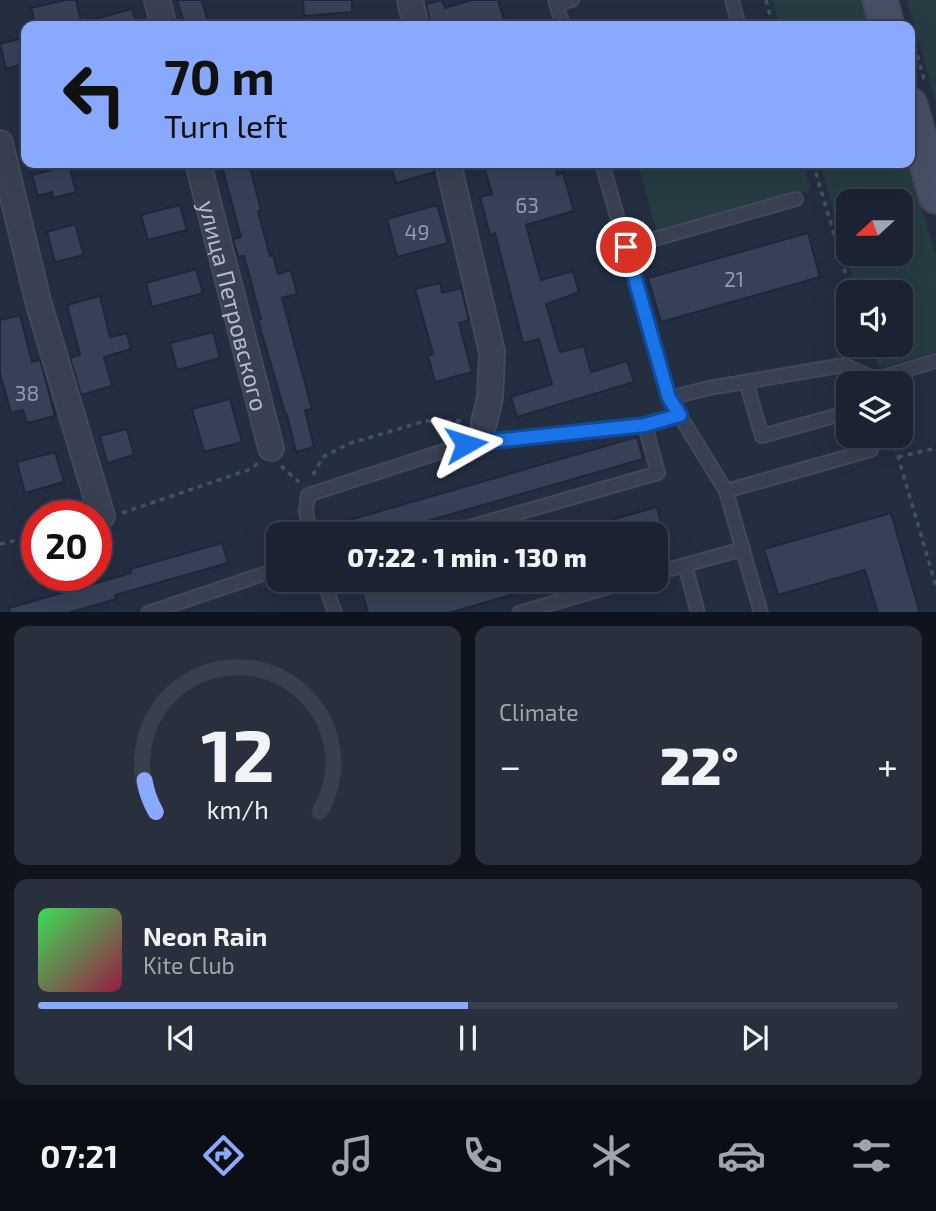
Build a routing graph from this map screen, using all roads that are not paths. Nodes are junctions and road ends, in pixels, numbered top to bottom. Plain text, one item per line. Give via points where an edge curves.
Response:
1 (157, 0) edge
2 (410, 0) edge
3 (572, 0) edge
4 (732, 0) edge
5 (880, 0) edge
6 (556, 2) edge
7 (163, 21) edge
8 (415, 21) edge
9 (562, 21) edge
10 (738, 21) edge
11 (886, 21) edge
12 (920, 111) edge
13 (0, 143) edge
14 (199, 168) edge
15 (449, 168) edge
16 (603, 168) edge
17 (936, 196) edge
18 (796, 199) dead end
19 (626, 247) junction
20 (936, 361) edge
21 (855, 371) edge
22 (905, 371) edge
23 (746, 382) junction
24 (669, 398) junction
25 (680, 415) junction
26 (836, 416) edge
27 (484, 423) road end
28 (645, 425) junction
29 (271, 448) road end
30 (871, 450) dead end
31 (726, 491) junction
32 (97, 500) edge
33 (308, 522) edge
34 (487, 522) edge
35 (743, 548) junction
36 (685, 565) junction
37 (668, 570) edge
38 (266, 573) edge
39 (328, 592) edge
40 (590, 592) edge
41 (148, 612) edge
42 (335, 612) edge
43 (519, 612) edge
44 (698, 612) edge
45 (761, 612) edge

1 - 7 street
2 - 8 street
3 - 6 lane
4 - 10 lane
5 - 11 main road
6 - 9 lane
12 - 17 main road
13 - 32 street via 38,301
14 - 29 street, улица Петровского
15 - 27 street via 492,352
16 - 19 lane
18 - 19 lane
19 - 24 lane
20 - 22 lane
21 - 23 lane via 844,365
23 - 24 lane
23 - 26 lane via 762,436
24 - 25 lane
25 - 28 lane
25 - 31 lane
28 - 33 lane via 466,444 309,495
28 - 34 lane via 658,473
30 - 31 lane
31 - 35 lane
35 - 36 lane
35 - 45 lane
36 - 37 lane
36 - 44 lane
38 - 41 lane
39 - 42 lane
40 - 43 lane

